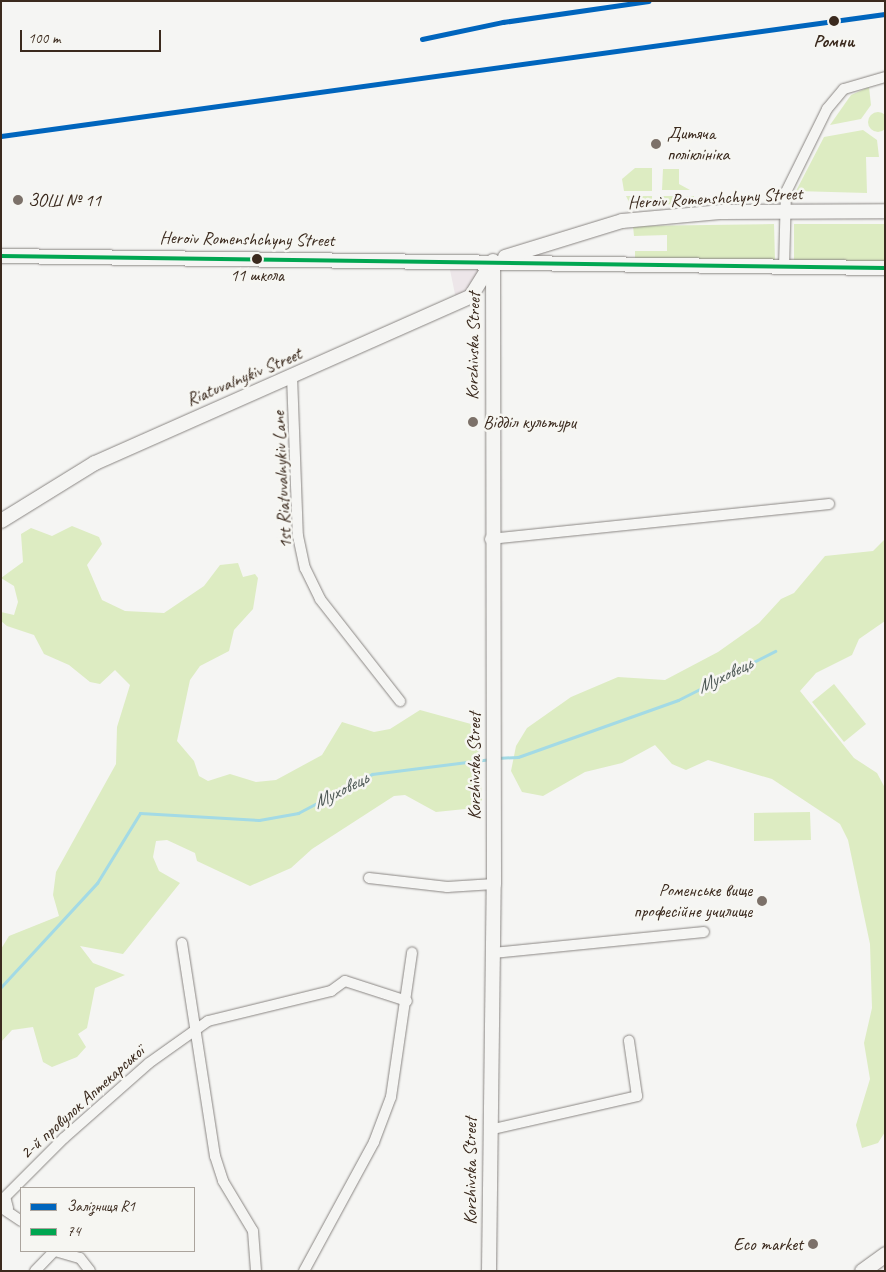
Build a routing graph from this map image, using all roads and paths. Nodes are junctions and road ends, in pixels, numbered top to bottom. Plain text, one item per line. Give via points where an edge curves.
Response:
1 (885, 77) edge
2 (783, 211) junction
3 (885, 211) edge
4 (1, 256) edge
5 (493, 261) junction
6 (784, 268) junction
7 (885, 268) edge
8 (292, 376) junction
9 (829, 504) dead end
10 (1, 521) edge
11 (490, 539) junction
12 (400, 701) dead end
13 (370, 878) dead end
14 (494, 884) junction
15 (704, 932) dead end
16 (182, 944) dead end
17 (493, 953) junction
18 (412, 954) dead end
19 (407, 1001) junction
20 (193, 1030) junction
21 (629, 1041) dead end
22 (490, 1130) junction
23 (4, 1208) edge
24 (20, 1220) edge
25 (53, 1252) edge
26 (58, 1252) edge
27 (885, 1254) edge
28 (36, 1271) edge
29 (90, 1271) edge
30 (256, 1271) edge
31 (304, 1271) edge
32 (488, 1271) edge
33 (862, 1271) edge

1 - 2 street via 844,89 828,109 786,192
2 - 3 street, Heroiv Romenshchyny Street
2 - 5 street, Heroiv Romenshchyny Street via 622,221
2 - 6 street
4 - 5 street, Heroiv Romenshchyny Street
5 - 6 street, Heroiv Romenshchyny Street
5 - 8 street, Riatuvalnykiv Street via 471,296
5 - 11 street, Korzhivska Street
6 - 7 street, Heroiv Romenshchyny Street
8 - 10 street, Riatuvalnykiv Street via 95,463
8 - 12 street, 1st Riatuvalnykiv Lane via 298,536 305,568 320,599
9 - 11 street
11 - 14 street, Korzhivska Street
13 - 14 street via 447,887
14 - 17 street, Korzhivska Street
15 - 17 street
16 - 20 street
17 - 22 street, Korzhivska Street
18 - 19 street
19 - 20 street via 345,981 332,991 208,1021
19 - 31 street via 391,1097 374,1142
20 - 23 street, 2-й провулок Аптекарської via 64,1138 6,1197
20 - 30 street via 215,1156 223,1181 253,1231
21 - 22 street via 637,1096
22 - 32 street, Korzhivska Street
23 - 24 street
25 - 28 street
26 - 29 street via 80,1258
27 - 33 main road

